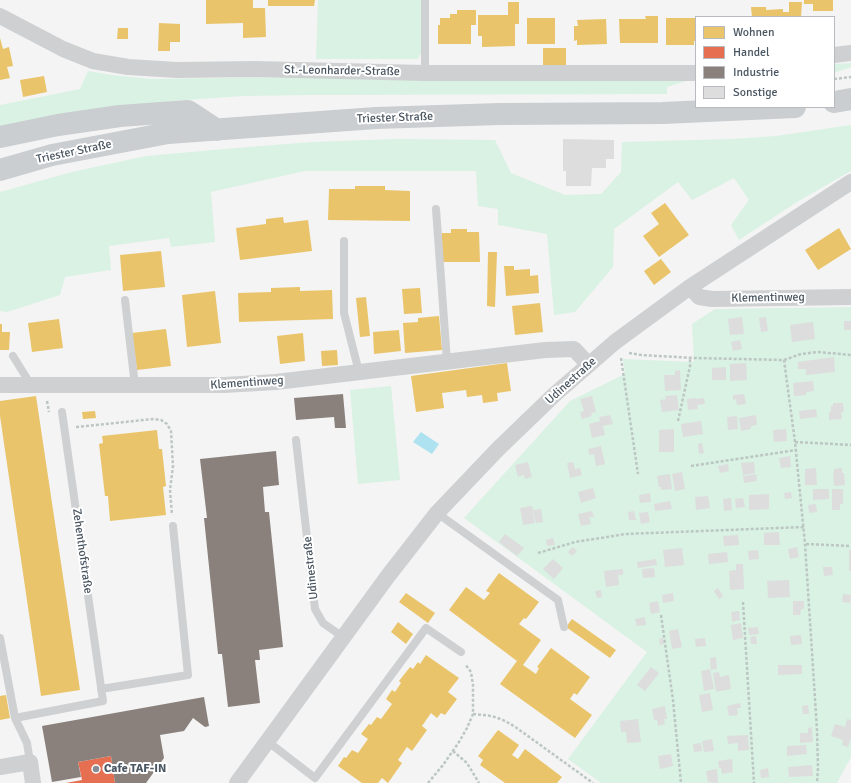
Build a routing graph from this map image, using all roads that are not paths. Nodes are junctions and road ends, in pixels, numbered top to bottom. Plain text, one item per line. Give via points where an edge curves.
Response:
1 (425, 0) edge
2 (0, 16) edge
3 (851, 53) edge
4 (835, 55) edge
5 (425, 73) junction
6 (695, 73) edge
7 (851, 100) edge
8 (835, 102) edge
9 (773, 108) edge
10 (217, 130) junction
11 (0, 137) edge
12 (0, 170) edge
13 (851, 182) edge
14 (436, 210) dead end
15 (344, 241) dead end
16 (690, 287) junction
17 (851, 297) edge
18 (125, 300) dead end
19 (13, 356) dead end
20 (447, 361) junction
21 (588, 364) junction
22 (359, 372) junction
23 (0, 385) edge
24 (38, 385) junction
25 (135, 386) junction
26 (62, 412) road end
27 (296, 440) dead end
28 (437, 513) junction
29 (173, 526) road end
30 (564, 627) dead end
31 (343, 637) junction
32 (0, 638) edge
33 (461, 652) road end
34 (101, 689) junction
35 (15, 718) junction
36 (268, 741) junction
37 (30, 762) junction
38 (0, 767) edge
39 (34, 783) edge
40 (237, 783) edge

1 - 5 lane
2 - 5 street, St.-Leonharder-Straße via 63,49 93,61 128,67 176,70
3 - 4 street
5 - 6 street, St.-Leonharder-Straße
7 - 8 main road
9 - 10 main road, Triester Straße via 663,113 376,118
10 - 11 main road via 188,111 120,116
10 - 12 main road, Triester Straße via 168,133 52,156
13 - 16 street, Udinestraße
14 - 20 lane
15 - 22 lane via 344,314
16 - 17 street, Klementinweg via 699,297 712,300
16 - 21 street, Udinestraße
18 - 25 lane
19 - 24 lane
20 - 21 street, Klementinweg via 574,349
20 - 22 street, Klementinweg
21 - 28 street, Udinestraße via 498,449
22 - 25 street, Klementinweg via 276,382
23 - 24 street, Klementinweg
24 - 25 street, Klementinweg
26 - 34 lane, Zehenthofstraße
27 - 31 lane, Udinestraße via 316,609 323,623
28 - 30 lane via 558,600
28 - 31 street, Udinestraße
29 - 34 lane via 188,675
31 - 36 street, Udinestraße
32 - 35 lane
33 - 36 lane via 426,628 315,778
34 - 35 lane via 103,701
35 - 37 lane via 26,743
36 - 40 street, Udinestraße
37 - 38 street
37 - 39 street

